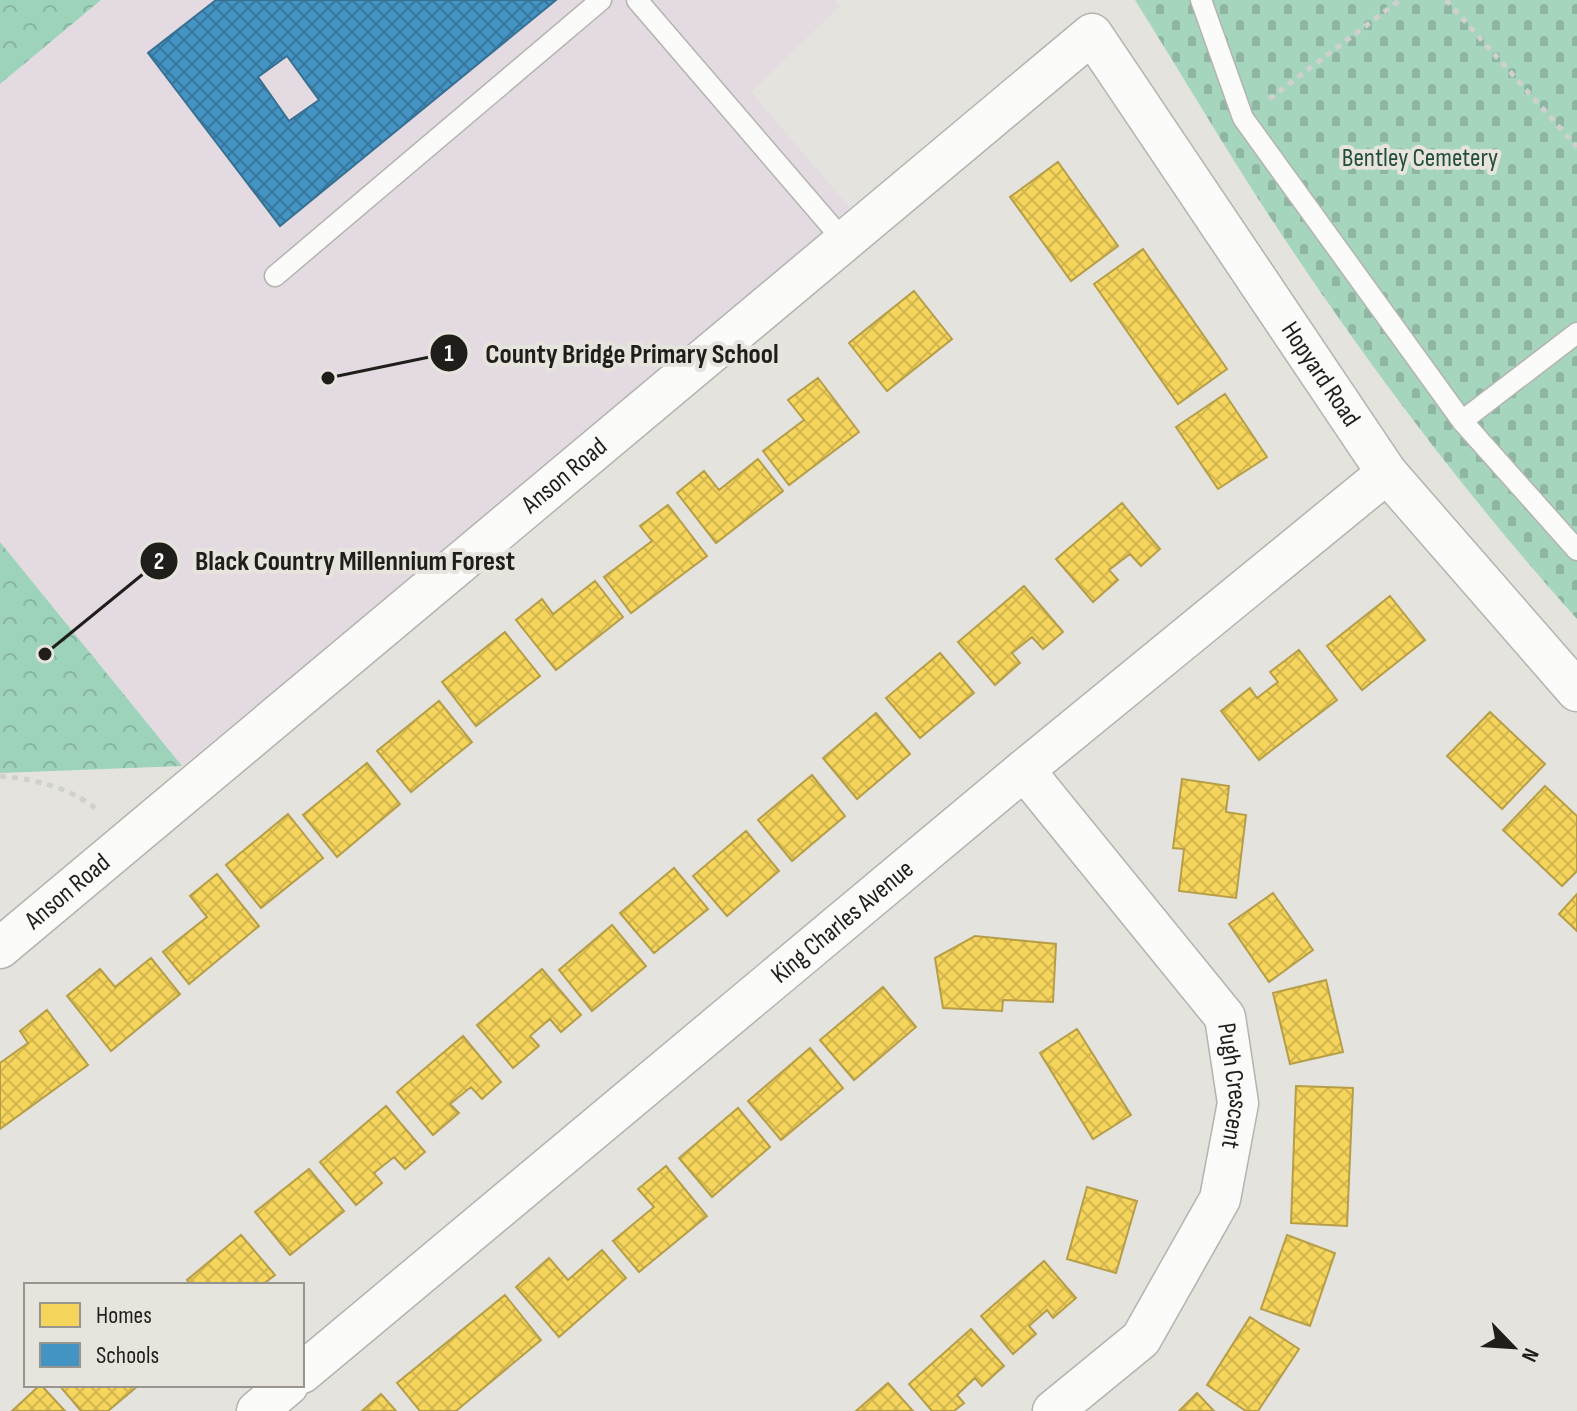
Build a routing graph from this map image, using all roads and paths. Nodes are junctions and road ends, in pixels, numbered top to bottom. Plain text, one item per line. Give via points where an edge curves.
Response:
1 (601, 0) edge
2 (637, 0) edge
3 (1201, 0) edge
4 (1400, 0) edge
5 (1446, 0) edge
6 (1092, 34) joint
7 (1243, 118) junction
8 (1577, 147) edge
9 (844, 241) junction
10 (275, 276) dead end
11 (1577, 333) edge
12 (1462, 421) junction
13 (1387, 473) junction
14 (1577, 550) edge
15 (1577, 691) edge
16 (1024, 770) junction
17 (0, 776) edge
18 (132, 839) junction
19 (0, 948) edge
20 (304, 1371) edge
21 (286, 1387) edge
22 (257, 1411) edge
23 (1053, 1411) edge

1 - 10 lane
2 - 9 lane
3 - 7 lane
4 - 7 path
5 - 8 path
6 - 9 street, Anson Road
6 - 13 street, Hopyard Road
7 - 12 lane
9 - 18 street, Anson Road
11 - 12 lane
12 - 14 lane
13 - 15 street, Hopyard Road
13 - 16 street, King Charles Avenue
16 - 20 street, King Charles Avenue
16 - 23 street, Pugh Crescent via 1225,1017 1238,1103 1220,1199 1141,1339
17 - 18 path via 59,788 89,803
18 - 19 street, Anson Road
21 - 22 street

